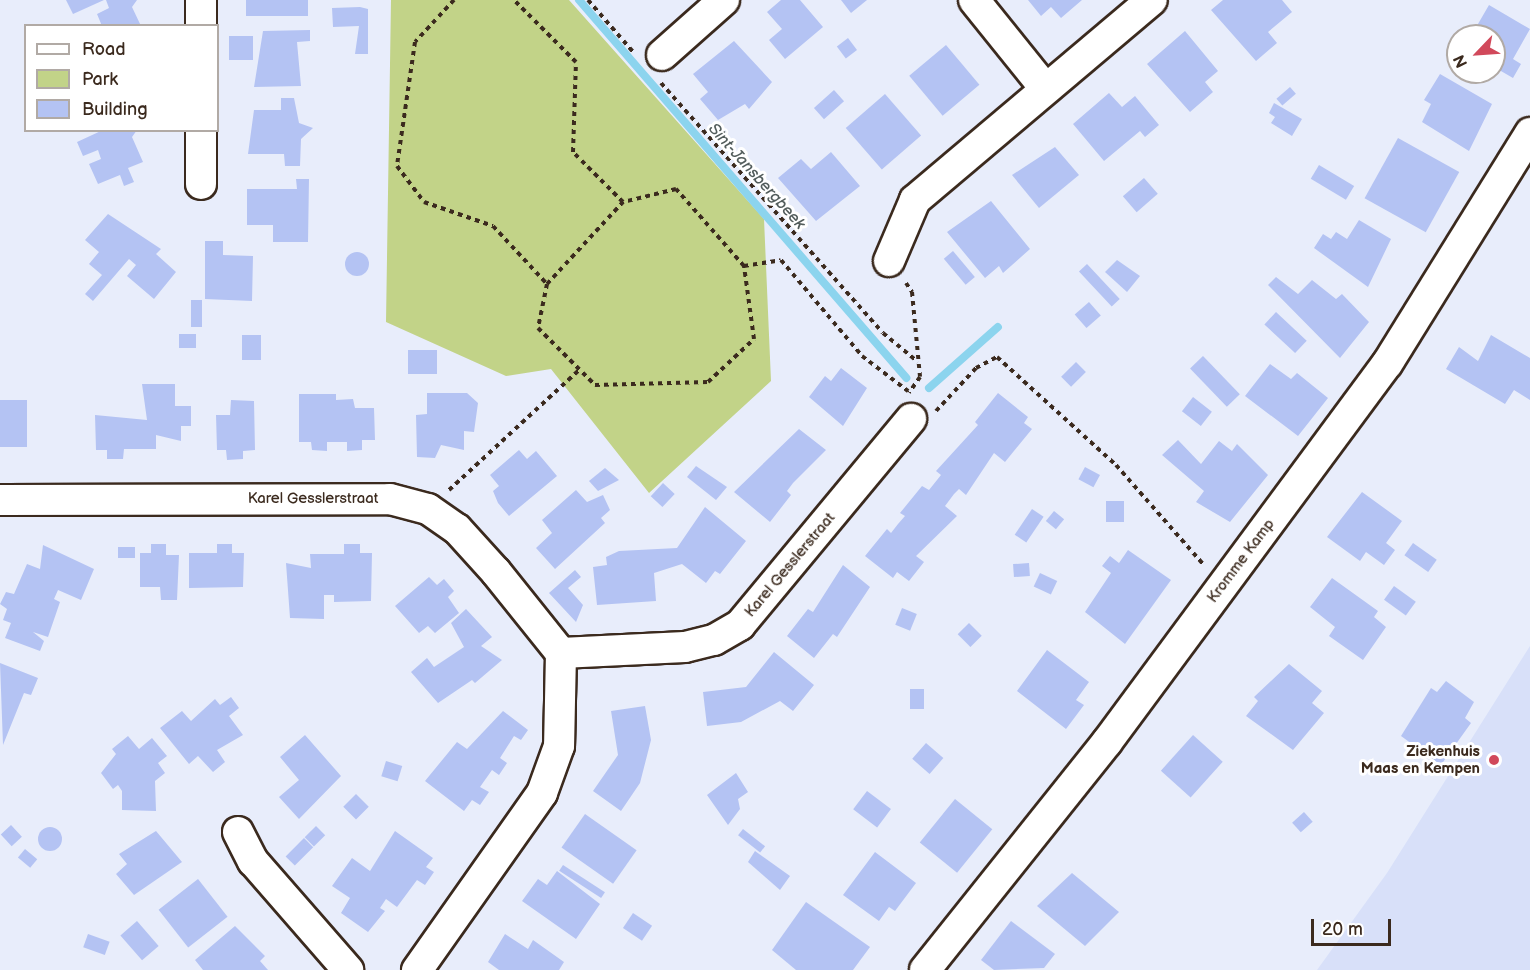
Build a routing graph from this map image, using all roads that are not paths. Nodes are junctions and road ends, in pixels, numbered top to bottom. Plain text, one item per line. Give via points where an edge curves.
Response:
1 (201, 0) edge
2 (724, 0) edge
3 (974, 0) edge
4 (1152, 0) edge
5 (201, 24) edge
6 (652, 63) road end
7 (1044, 87) junction
8 (201, 132) edge
9 (1530, 133) edge
10 (201, 184) dead end
11 (889, 261) road end
12 (910, 405) road end
13 (0, 501) edge
14 (561, 653) junction
15 (238, 832) dead end
16 (348, 970) edge
17 (417, 970) edge
18 (925, 970) edge

1 - 5 street
2 - 6 street
3 - 7 street
4 - 7 street
7 - 11 street via 915,200
8 - 10 street
9 - 18 street, Kromme Kamp via 1387,364 1222,586
12 - 14 street, Karel Gesslerstraat via 740,625 714,640 685,647
13 - 14 street, Karel Gesslerstraat via 390,499 428,509 457,529
14 - 17 street via 559,746 542,793
15 - 16 street via 253,861

